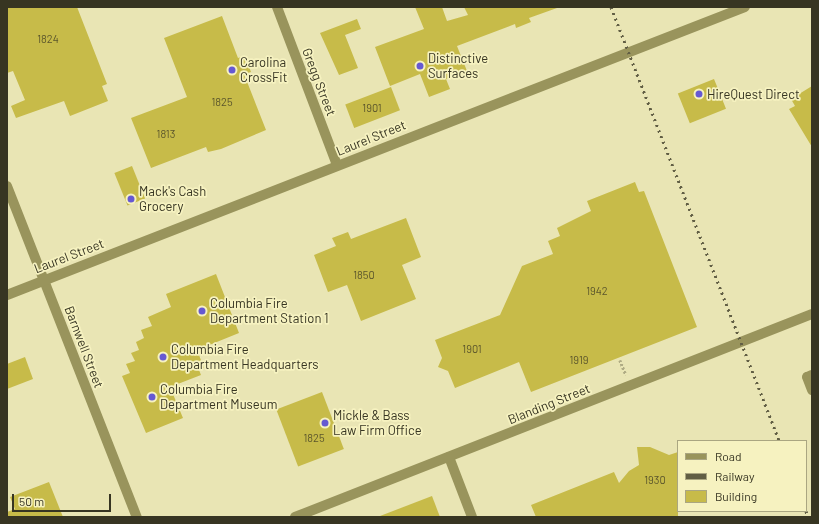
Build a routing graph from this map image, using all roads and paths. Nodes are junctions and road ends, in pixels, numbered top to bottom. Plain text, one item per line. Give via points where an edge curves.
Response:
1 (277, 7) edge
2 (745, 7) edge
3 (337, 165) junction
4 (7, 186) edge
5 (44, 280) junction
6 (7, 295) edge
7 (812, 314) edge
8 (620, 360) dead end
9 (812, 375) edge
10 (630, 385) junction
11 (812, 390) edge
12 (449, 457) junction
13 (137, 517) edge
14 (295, 517) edge
15 (472, 517) edge

1 - 3 street, Gregg Street
2 - 3 street, Laurel Street
3 - 5 street, Laurel Street
4 - 5 street, Barnwell Street
5 - 6 street, Laurel Street
5 - 13 street, Barnwell Street
7 - 10 street, Blanding Street
8 - 10 path
9 - 11 street via 807,377
10 - 12 street, Blanding Street
12 - 14 street, Blanding Street
12 - 15 street

